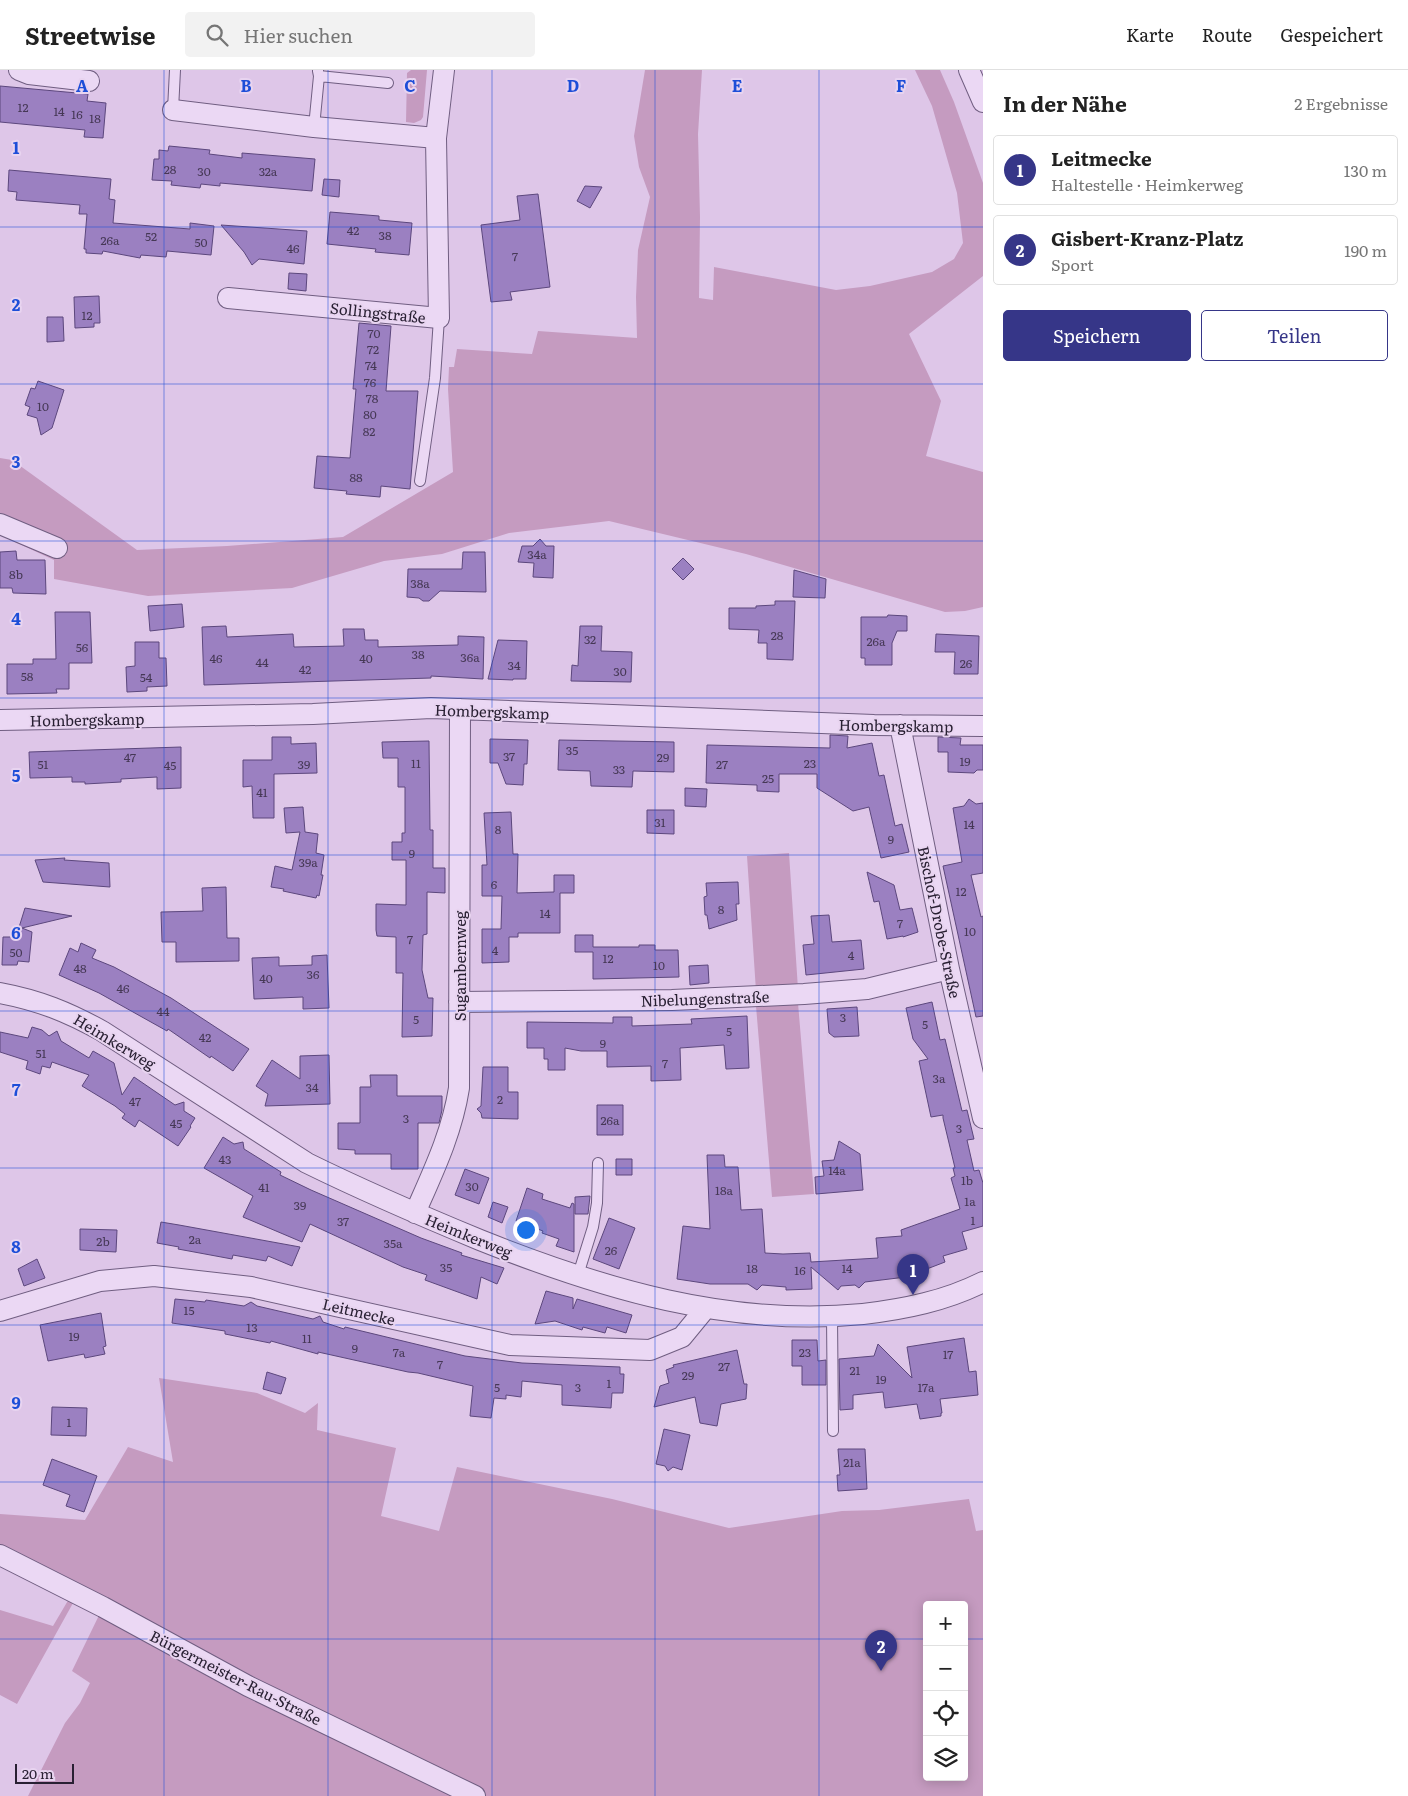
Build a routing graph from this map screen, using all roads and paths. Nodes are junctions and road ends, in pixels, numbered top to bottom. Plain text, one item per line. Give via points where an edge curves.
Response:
1 (19, 70) edge
2 (175, 70) edge
3 (444, 70) edge
4 (969, 70) edge
5 (318, 73) edge
6 (89, 81) dead end
7 (388, 83) dead end
8 (983, 102) edge
9 (173, 110) joint
10 (314, 127) junction
11 (436, 138) junction
12 (228, 298) dead end
13 (439, 318) junction
14 (420, 481) dead end
15 (0, 524) edge
16 (57, 548) dead end
17 (460, 710) junction
18 (0, 720) edge
19 (900, 725) junction
20 (983, 726) edge
21 (948, 968) junction
22 (0, 993) edge
23 (459, 1002) junction
24 (983, 1118) edge
25 (598, 1163) dead end
26 (415, 1214) junction
27 (578, 1275) junction
28 (983, 1282) edge
29 (705, 1309) junction
30 (0, 1311) edge
31 (832, 1316) junction
32 (833, 1431) dead end
33 (0, 1555) edge
34 (475, 1796) edge

1 - 6 street
2 - 9 lane
3 - 11 street, Sollingstraße
4 - 8 street
5 - 7 lane
5 - 10 lane
9 - 10 street
10 - 11 street
11 - 13 street, Sollingstraße
12 - 13 street, Sollingstraße
13 - 14 lane via 435,378
15 - 16 street
17 - 18 street, Hombergskamp via 431,708 313,714
17 - 19 street, Hombergskamp
17 - 23 street, Sugambernweg
19 - 20 street, Hombergskamp
19 - 21 street, Bischof-Drobe-Straße
21 - 23 street, Nibelungenstraße via 867,989 804,994 672,1000
21 - 24 street, Bischof-Drobe-Straße
22 - 26 street, Heimkerweg via 44,1003 74,1015 307,1162
23 - 26 street, Sugambernweg via 459,1088 455,1113
25 - 27 lane via 593,1227
26 - 27 street, Heimkerweg
27 - 29 street, Heimkerweg via 629,1292
28 - 31 street, Heimkerweg via 915,1307
29 - 30 street, Leitmecke via 682,1337 650,1350 510,1345 251,1287 154,1276 100,1281
29 - 31 street, Heimkerweg via 796,1317
31 - 32 lane
33 - 34 street, Bürgermeister-Rau-Straße via 248,1686

